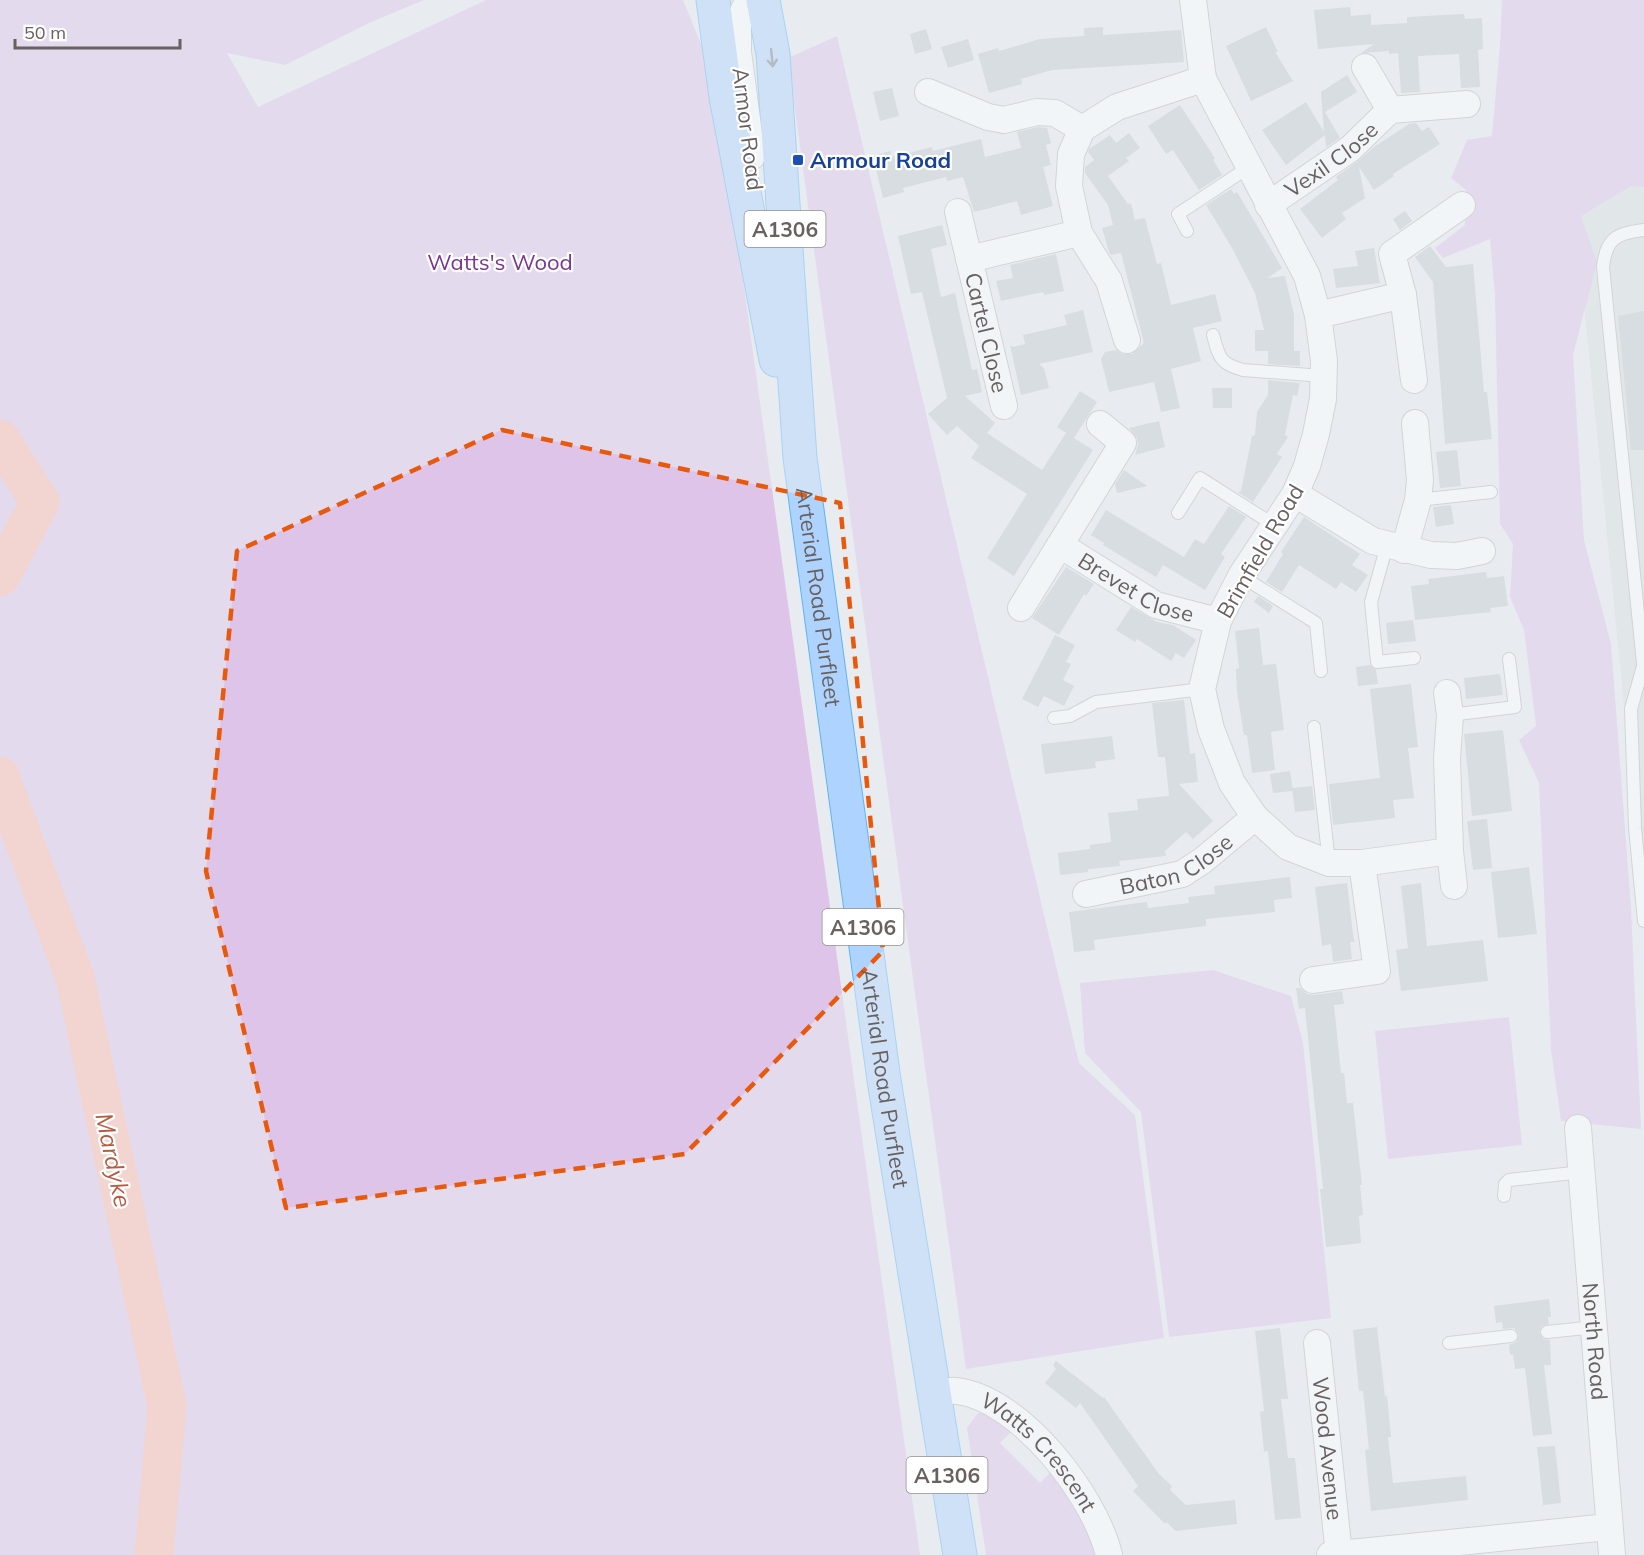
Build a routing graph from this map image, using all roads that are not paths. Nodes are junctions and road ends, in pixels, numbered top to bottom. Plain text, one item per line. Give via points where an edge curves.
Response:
1 (713, 0) edge
2 (757, 0) edge
3 (762, 0) edge
4 (1193, 0) edge
5 (1365, 67) dead end
6 (1203, 79) junction
7 (928, 92) dead end
8 (1467, 104) dead end
9 (1390, 110) junction
10 (1082, 129) junction
11 (1249, 167) junction
12 (1268, 205) junction
13 (1461, 205) dead end
14 (958, 212) dead end
15 (1644, 230) edge
16 (1187, 231) dead end
17 (1078, 233) junction
18 (969, 259) junction
19 (1403, 295) junction
20 (1318, 315) junction
21 (1213, 335) dead end
22 (1127, 340) dead end
23 (778, 373) junction
24 (1323, 376) junction
25 (1414, 380) dead end
26 (1004, 406) dead end
27 (1415, 423) dead end
28 (1100, 424) dead end
29 (800, 458) junction
30 (1491, 492) dead end
31 (1295, 494) junction
32 (1418, 500) junction
33 (1178, 513) dead end
34 (1274, 525) junction
35 (1060, 545) junction
36 (1396, 548) junction
37 (1482, 551) dead end
38 (1241, 576) junction
39 (1021, 608) dead end
40 (1218, 621) junction
41 (1414, 657) dead end
42 (1509, 659) dead end
43 (1644, 663) edge
44 (1322, 671) dead end
45 (1202, 689) junction
46 (1449, 704) joint
47 (1054, 718) dead end
48 (1314, 727) dead end
49 (1255, 818) junction
50 (1450, 851) junction
51 (1329, 863) junction
52 (1362, 863) junction
53 (1455, 886) dead end
54 (1086, 894) dead end
55 (1644, 921) edge
56 (1313, 980) dead end
57 (1578, 1128) dead end
58 (1582, 1172) junction
59 (1504, 1196) dead end
60 (1595, 1326) junction
61 (1547, 1332) dead end
62 (1511, 1336) dead end
63 (1317, 1343) dead end
64 (1449, 1343) dead end
65 (934, 1395) junction
66 (1608, 1527) junction
67 (960, 1555) edge
68 (1109, 1555) edge
69 (1336, 1555) edge
70 (1612, 1555) edge

1 - 23 main road, Arterial Road Purfleet / A1306 via 726,97
2 - 23 street, Armor Road via 744,9 738,25 738,52
3 -> 29 main road, Arterial Road Purfleet / A1306 via 772,54
4 - 6 street, Brimfield Road
5 - 9 street, Vexil Close
6 - 10 street via 1117,107
6 - 11 street, Brimfield Road
7 - 10 street via 988,117 1004,120 1037,112 1055,113
8 - 9 street, Vexil Close
9 - 12 street, Vexil Close via 1350,149
10 - 17 street via 1071,154 1069,186
11 - 12 street, Brimfield Road
11 - 16 lane via 1178,214
12 - 20 street, Brimfield Road via 1307,276
13 - 19 street via 1392,254
14 - 18 street, Cartel Close
15 - 43 lane via 1617,236 1605,254 1603,267
17 - 18 street, Cartel Close
17 - 22 street via 1109,281
18 - 26 street, Cartel Close
19 - 20 street
19 - 25 street
20 - 24 street, Brimfield Road
21 - 24 lane via 1221,360 1230,366
23 - 29 main road, Arterial Road Purfleet / A1306
24 - 31 street, Brimfield Road via 1316,434
27 - 32 street
28 - 35 street, Brevet Close via 1123,443
29 - 65 main road, Arterial Road Purfleet / A1306 via 884,1080
30 - 32 lane
31 - 34 street, Brimfield Road
31 - 36 street via 1373,541
32 - 36 street
33 - 34 lane via 1200,478
34 - 38 street, Brimfield Road
35 - 39 street, Brevet Close
35 - 40 street, Brevet Close via 1156,605
36 - 37 street via 1457,556
36 - 41 lane via 1371,602 1377,662
38 - 40 street, Brimfield Road
38 - 44 lane via 1316,623
40 - 45 street, Brimfield Road
42 - 46 lane via 1515,707
43 - 55 lane via 1631,710 1635,828
45 - 47 lane via 1096,702 1070,716
45 - 49 street, Brimfield Road via 1211,729 1232,783
46 - 50 street
48 - 51 lane
49 - 51 street, Brimfield Road via 1288,847
49 - 54 street, Baton Close via 1182,874
50 - 52 street, Brimfield Road
50 - 53 street
51 - 52 street, Brimfield Road
52 - 56 street via 1377,971
57 - 58 street, North Road
58 - 59 lane via 1509,1180
58 - 60 street, North Road
60 - 61 lane
60 - 66 street, North Road
62 - 64 lane
63 - 69 street, Wood Avenue
65 - 67 main road, Arterial Road Purfleet / A1306
65 - 68 street, Watts Crescent via 956,1391 979,1398 1028,1429 1076,1485 1095,1517
66 - 69 street
66 - 70 street, North Road

